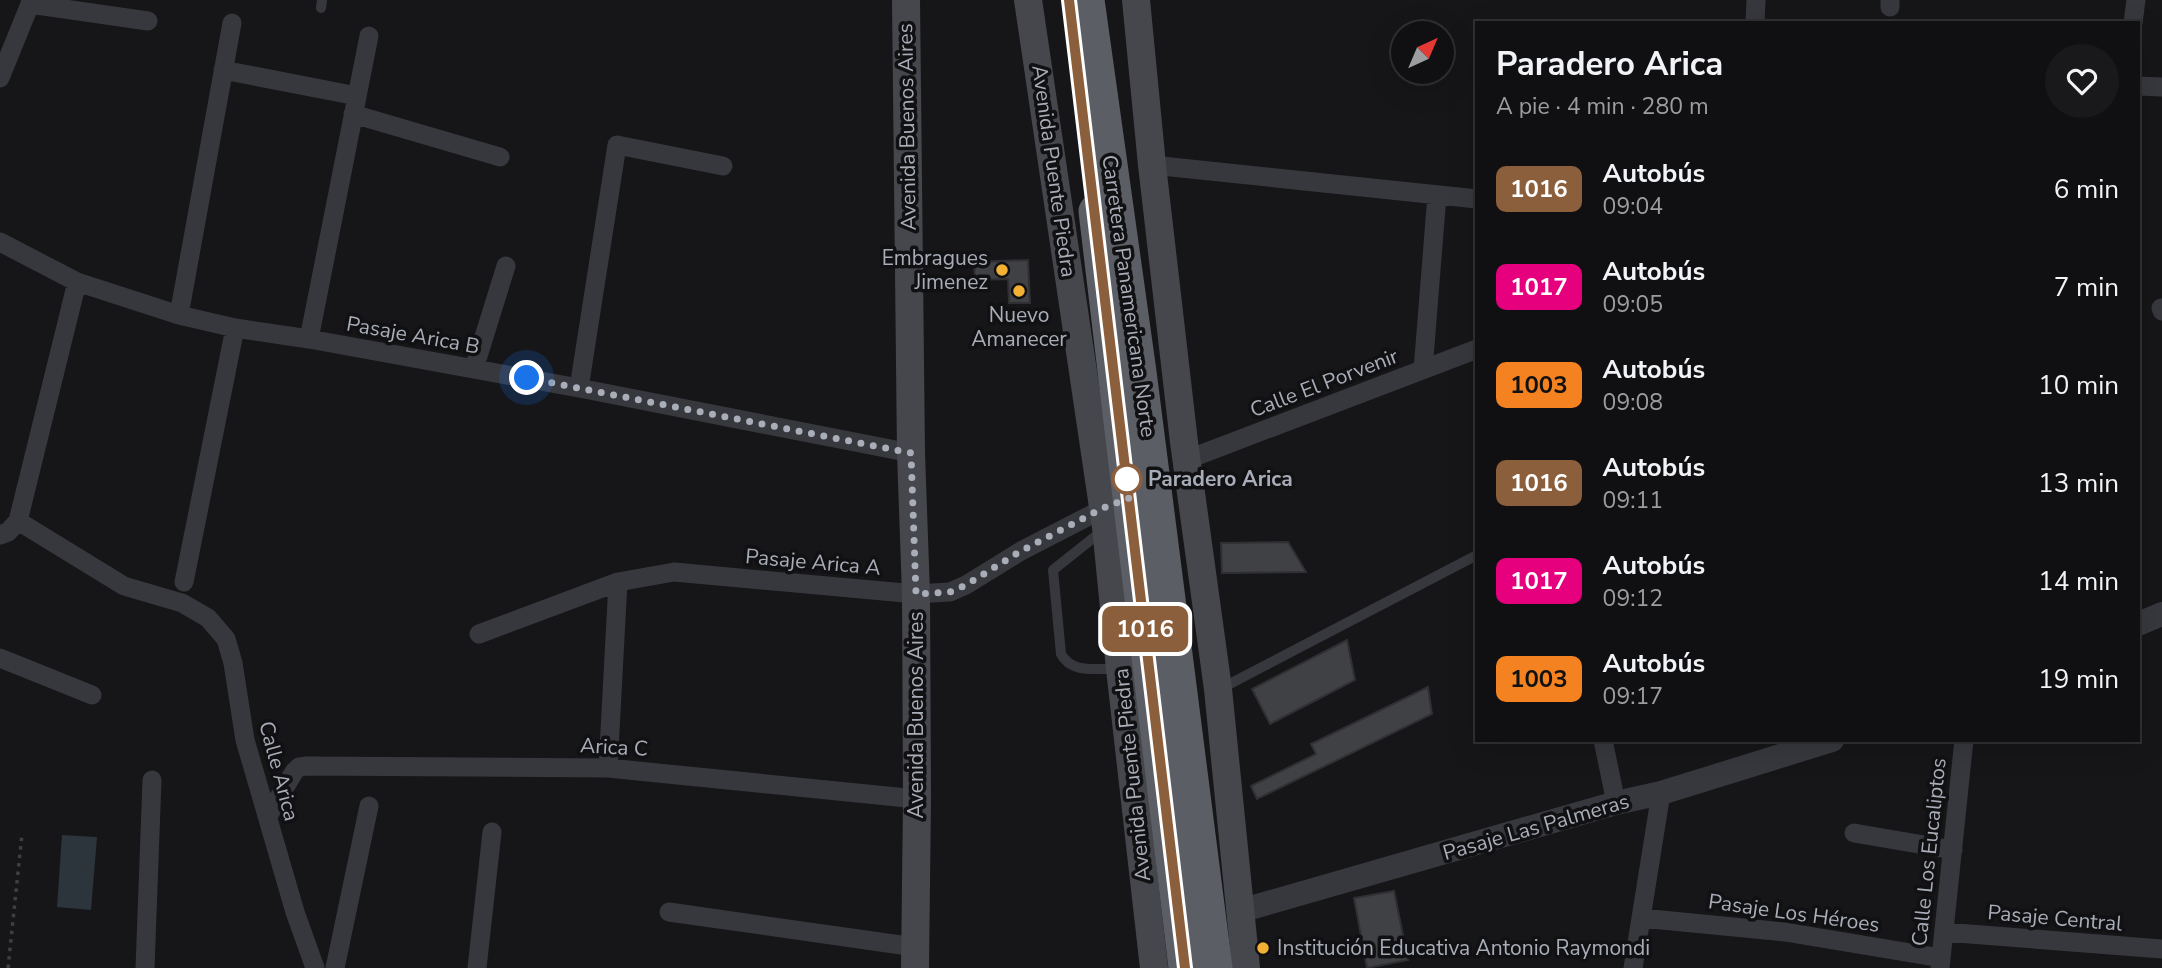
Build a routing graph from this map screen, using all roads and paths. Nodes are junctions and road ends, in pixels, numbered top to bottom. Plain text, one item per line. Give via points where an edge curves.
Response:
1 (906, 0) edge
2 (1028, 0) edge
3 (1069, 0) edge
4 (1088, 0) edge
5 (1136, 0) edge
6 (1756, 0) edge
7 (2136, 0) edge
8 (148, 21) dead end
9 (1755, 21) edge
10 (2133, 21) edge
11 (232, 23) dead end
12 (369, 36) dead end
13 (223, 70) junction
14 (0, 78) edge
15 (2140, 86) edge
16 (2162, 87) edge
17 (355, 105) junction
18 (500, 157) dead end
19 (1152, 164) junction
20 (723, 166) dead end
21 (1437, 195) junction
22 (1475, 200) edge
23 (0, 242) edge
24 (506, 267) dead end
25 (78, 282) junction
26 (179, 315) junction
27 (235, 328) junction
28 (309, 339) junction
29 (1475, 350) edge
30 (474, 369) junction
31 (1423, 370) junction
32 (579, 388) junction
33 (911, 453) junction
34 (1186, 460) junction
35 (1118, 513) junction
36 (18, 521) junction
37 (0, 535) edge
38 (1475, 556) edge
39 (184, 582) dead end
40 (618, 582) junction
41 (916, 594) junction
42 (2162, 614) edge
43 (2140, 623) edge
44 (479, 634) dead end
45 (0, 658) edge
46 (1135, 671) junction
47 (1219, 689) junction
48 (92, 695) dead end
49 (1603, 742) edge
50 (1826, 742) edge
51 (1964, 742) edge
52 (608, 768) junction
53 (152, 780) dead end
54 (1661, 793) junction
55 (917, 799) junction
56 (1616, 803) junction
57 (369, 806) dead end
58 (268, 816) junction
59 (492, 832) dead end
60 (1854, 833) dead end
61 (22, 834) dead end
62 (1953, 850) junction
63 (1240, 911) junction
64 (669, 912) dead end
65 (1641, 918) junction
66 (1944, 932) junction
67 (2162, 949) edge
68 (915, 958) edge
69 (1941, 963) edge
70 (8, 968) edge
71 (145, 968) edge
72 (315, 968) edge
73 (335, 968) edge
74 (477, 968) edge
75 (1154, 968) edge
76 (1185, 968) edge
77 (1216, 968) edge
78 (1246, 968) edge
79 (1633, 968) edge

1 - 33 main road, Avenida Buenos Aires
2 - 35 main road, Avenida Puente Piedra
3 - 35 highway, Carretera Panamericana Norte
4 - 77 highway, Carretera Panamericana Norte
5 - 19 main road
6 - 9 street
7 - 10 street
8 - 14 street via 30,4
11 - 13 street
12 - 17 street
13 - 17 street
13 - 26 street
15 - 16 street
17 - 18 street
17 - 28 street
19 - 21 street
19 - 34 main road
20 - 32 street via 617,145
21 - 22 street
21 - 31 street
23 - 25 street, Pasaje Arica B
24 - 30 street
25 - 26 street, Pasaje Arica B
25 - 36 street
26 - 27 street, Pasaje Arica B
27 - 28 street, Pasaje Arica B
27 - 39 street
28 - 30 street, Pasaje Arica B
29 - 31 street, Calle El Porvenir
30 - 32 street, Pasaje Arica B
31 - 34 street, Calle El Porvenir
32 - 33 street, Pasaje Arica B
33 - 41 main road, Avenida Buenos Aires
34 - 47 main road
35 - 41 street, Pasaje Arica A via 1021,551 950,592
35 - 46 highway, Carretera Panamericana Norte
35 - 46 lane via 1054,570 1061,654 1076,668
36 - 37 street
36 - 58 street, Calle Arica via 124,586 182,603 208,618 226,639 244,740
38 - 47 lane
40 - 41 street, Pasaje Arica A via 674,572
40 - 44 street, Pasaje Arica A
40 - 52 street
41 - 55 main road, Avenida Buenos Aires
42 - 43 street
45 - 48 street
46 - 75 main road, Avenida Puente Piedra
46 - 76 highway, Carretera Panamericana Norte
47 - 63 main road
49 - 56 street
50 - 54 street, Pasaje Las Palmeras
51 - 62 street, Calle Los Eucaliptos
52 - 55 street, Arica C
52 - 58 street, Arica C via 299,767
53 - 71 street
54 - 56 street, Pasaje Las Palmeras
54 - 65 street
55 - 68 main road, Avenida Buenos Aires
56 - 63 street, Pasaje Las Palmeras
57 - 73 street
58 - 72 street, Calle Arica
59 - 74 street
60 - 62 street
61 - 70 path
62 - 66 street, Calle Los Eucaliptos
63 - 78 main road
64 - 68 street
65 - 69 street, Pasaje Los Héroes via 1785,932
65 - 79 street
66 - 67 street, Pasaje Central
66 - 69 street, Calle Los Eucaliptos

